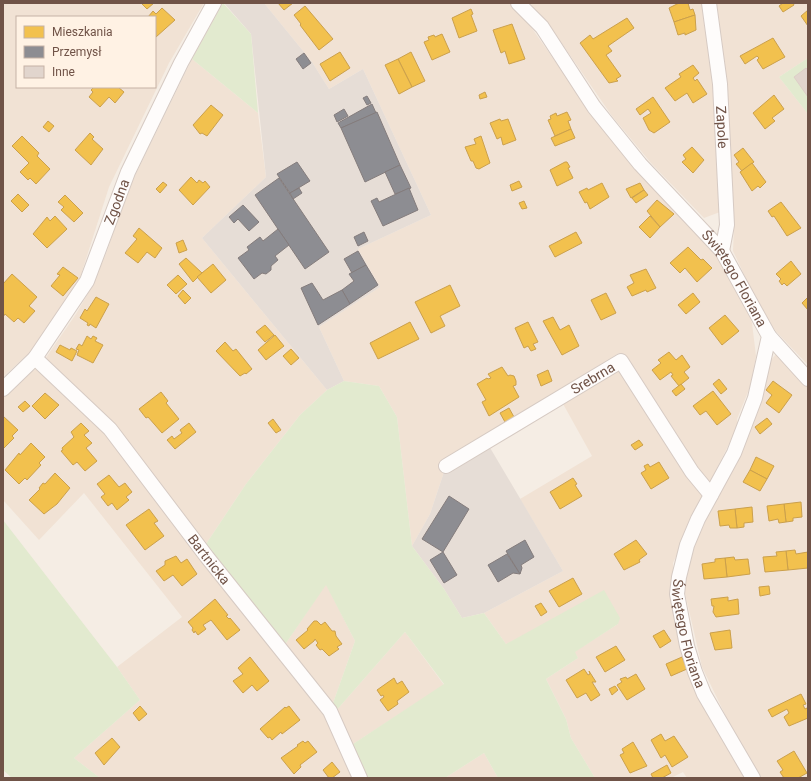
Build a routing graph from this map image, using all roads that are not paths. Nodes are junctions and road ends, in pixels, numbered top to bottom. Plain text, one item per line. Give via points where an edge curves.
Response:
1 (214, 3) edge
2 (518, 3) edge
3 (709, 3) edge
4 (722, 251) junction
5 (769, 336) junction
6 (35, 358) junction
7 (808, 379) edge
8 (3, 388) edge
9 (446, 466) dead end
10 (712, 495) junction
11 (360, 778) edge
12 (753, 778) edge

1 - 6 street, Zgodna via 180,63 128,172 87,281
2 - 4 street, Świętego Floriana via 542,27 594,107 640,164
3 - 4 street, Zapole via 720,84 728,225
4 - 5 street, Świętego Floriana
5 - 7 street
5 - 10 street, Świętego Floriana via 754,398 734,453
6 - 8 street, Zgodna
6 - 11 street, Bartnicka via 110,429 207,557 330,711
9 - 10 street, Srebrna via 620,361 692,472
10 - 12 street, Świętego Floriana via 698,518 687,545 678,577 677,594 687,646 704,694

